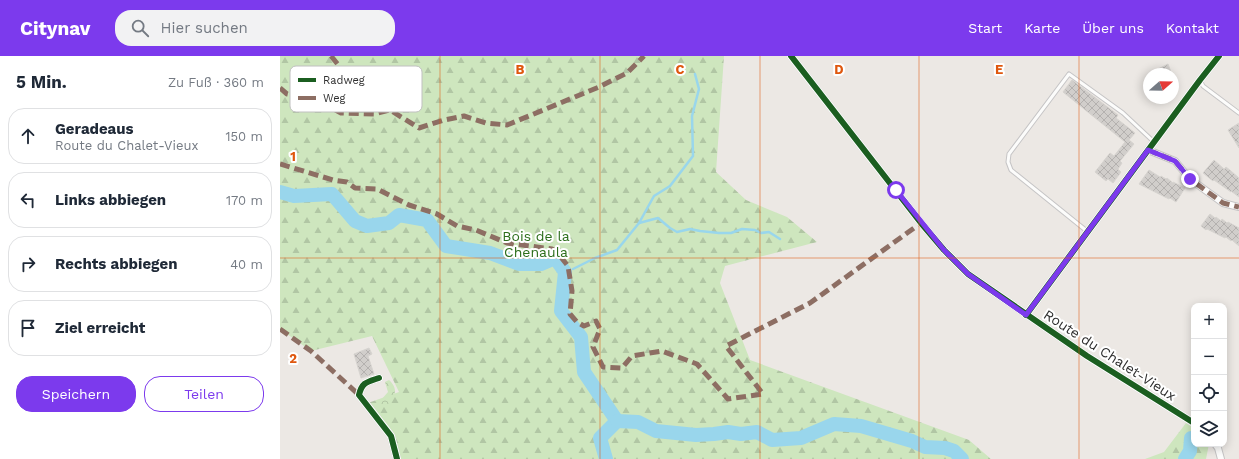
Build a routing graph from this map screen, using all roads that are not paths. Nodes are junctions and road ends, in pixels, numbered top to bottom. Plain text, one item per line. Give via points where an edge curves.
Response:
1 (791, 56) edge
2 (1219, 56) edge
3 (1200, 80) junction
4 (1239, 113) edge
5 (1154, 142) junction
6 (1148, 150) junction
7 (1239, 207) edge
8 (1088, 232) junction
9 (1026, 315) junction
10 (379, 378) dead end
11 (1191, 421) edge
12 (1217, 447) edge
13 (397, 459) edge
14 (1221, 459) edge

1 - 9 street, Route du Chalet-Vieux via 944,250 968,274
2 - 3 street
3 - 4 lane via 1203,86
3 - 5 street
5 - 6 street
5 - 8 lane via 1123,113 1069,74 1009,154 1011,170
6 - 7 street via 1175,161 1190,179 1223,203
6 - 8 street
8 - 9 street
9 - 11 street, Route du Chalet-Vieux
10 - 13 street via 361,387 359,395 390,436
12 - 14 street

